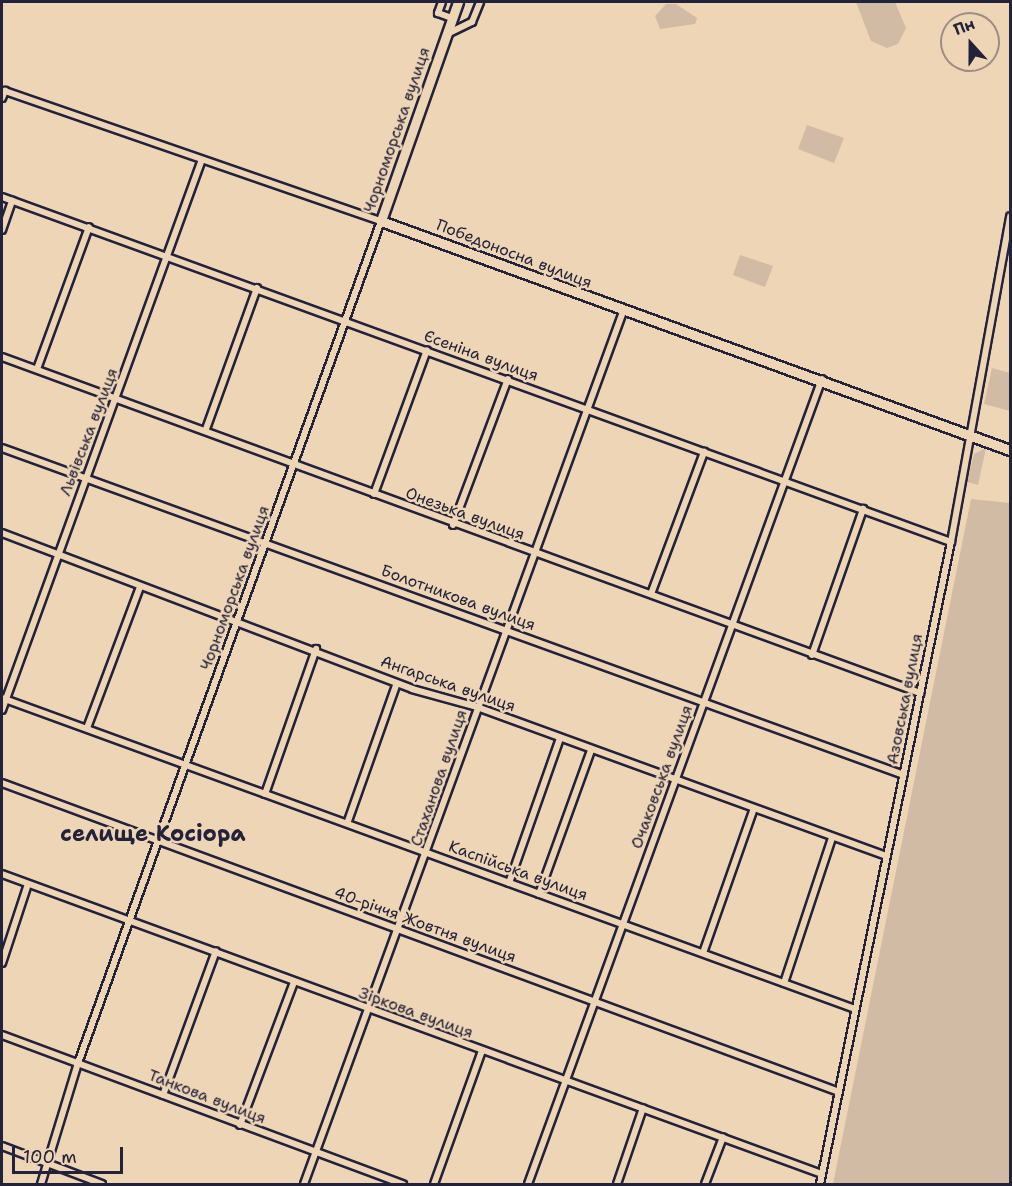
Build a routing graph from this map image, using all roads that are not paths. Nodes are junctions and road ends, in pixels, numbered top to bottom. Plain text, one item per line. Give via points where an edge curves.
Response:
1 (442, 2) edge
2 (458, 2) edge
3 (480, 2) edge
4 (452, 18) junction
5 (446, 34) junction
6 (3, 95) edge
7 (201, 162) junction
8 (2, 196) edge
9 (12, 201) junction
10 (1011, 216) edge
11 (381, 221) junction
12 (89, 227) junction
13 (2, 230) edge
14 (167, 254) junction
15 (257, 288) junction
16 (623, 312) junction
17 (347, 322) junction
18 (427, 350) junction
19 (2, 357) edge
20 (37, 369) junction
21 (822, 378) junction
22 (508, 379) junction
23 (117, 399) junction
24 (589, 410) junction
25 (206, 429) junction
26 (971, 436) junction
27 (2, 448) edge
28 (1011, 450) edge
29 (704, 452) junction
30 (295, 466) junction
31 (86, 478) junction
32 (784, 482) junction
33 (374, 494) junction
34 (863, 510) junction
35 (453, 525) junction
36 (2, 533) edge
37 (267, 541) junction
38 (951, 543) junction
39 (58, 553) junction
40 (536, 554) junction
41 (140, 587) junction
42 (651, 594) junction
43 (239, 620) junction
44 (733, 624) junction
45 (506, 631) junction
46 (316, 649) junction
47 (812, 655) junction
48 (397, 683) junction
49 (920, 693) junction
50 (3, 698) edge
51 (704, 702) junction
52 (477, 707) junction
53 (2, 710) edge
54 (87, 728) junction
55 (560, 738) junction
56 (591, 750) junction
57 (188, 764) junction
58 (904, 775) junction
59 (676, 781) junction
60 (2, 783) edge
61 (265, 794) junction
62 (753, 811) junction
63 (348, 821) junction
64 (832, 838) junction
65 (158, 843) junction
66 (427, 853) junction
67 (886, 856) junction
68 (2, 874) edge
69 (509, 883) junction
70 (28, 884) junction
71 (539, 894) junction
72 (130, 917) junction
73 (623, 923) junction
74 (398, 929) junction
75 (216, 951) junction
76 (703, 953) junction
77 (2, 963) edge
78 (294, 981) junction
79 (784, 983) junction
80 (594, 1002) junction
81 (855, 1009) junction
82 (370, 1010) junction
83 (2, 1035) edge
84 (482, 1052) junction
85 (78, 1063) junction
86 (567, 1082) junction
87 (839, 1092) junction
88 (163, 1095) junction
89 (643, 1108) junction
90 (240, 1125) junction
91 (723, 1137) junction
92 (2, 1146) edge
93 (315, 1152) junction
94 (47, 1164) junction
95 (822, 1174) junction
96 (41, 1185) edge
97 (102, 1185) edge
98 (304, 1185) edge
99 (403, 1185) edge
100 (434, 1185) edge
101 (528, 1185) edge
102 (617, 1185) edge
103 (705, 1185) edge
104 (820, 1185) edge

1 - 4 street via 438,13
2 - 4 street, Чорноморська вулиця
3 - 5 street via 472,22
4 - 5 street, Чорноморська вулиця
5 - 11 street, Чорноморська вулиця
6 - 7 street, Победоносна вулиця
7 - 11 street, Победоносна вулиця
7 - 14 street, Львівська вулиця
8 - 9 street, Єсеніна вулиця
9 - 12 street, Єсеніна вулиця
9 - 13 street
10 - 26 street, Азовська вулиця
11 - 16 street, Победоносна вулиця
11 - 17 street, Чорноморська вулиця
12 - 14 street, Єсеніна вулиця
12 - 20 street
14 - 15 street, Єсеніна вулиця
14 - 23 street, Львівська вулиця
15 - 17 street, Єсеніна вулиця
15 - 25 street
16 - 21 street, Победоносна вулиця
16 - 24 street, Стаханова вулиця
17 - 18 street, Єсеніна вулиця
17 - 30 street, Чорноморська вулиця
18 - 22 street, Єсеніна вулиця
18 - 33 street
19 - 20 street, Онезька вулиця
20 - 23 street, Онезька вулиця
21 - 26 street, Победоносна вулиця
21 - 32 street, Очаковська вулиця
22 - 24 street, Єсеніна вулиця
22 - 35 street
23 - 25 street, Онезька вулиця
23 - 31 street, Львівська вулиця
24 - 29 street, Єсеніна вулиця
24 - 40 street, Стаханова вулиця
25 - 30 street, Онезька вулиця
26 - 28 street, Победоносна вулиця
26 - 38 street, Азовська вулиця
27 - 31 street, Болотникова вулиця
29 - 32 street, Єсеніна вулиця
29 - 42 street
30 - 33 street, Онезька вулиця
30 - 37 street, Чорноморська вулиця
31 - 37 street, Болотникова вулиця
31 - 39 street, Львівська вулиця
32 - 34 street, Єсеніна вулиця
32 - 44 street, Очаковська вулиця
33 - 35 street, Онезька вулиця
34 - 38 street, Єсеніна вулиця
34 - 47 street
35 - 40 street, Онезька вулиця
36 - 39 street, Ангарська вулиця
37 - 43 street, Чорноморська вулиця
37 - 45 street, Болотникова вулиця
38 - 49 street, Азовська вулиця
39 - 41 street, Ангарська вулиця
39 - 50 street, Львівська вулиця
40 - 42 street, Онезька вулиця
40 - 45 street, Стаханова вулиця
41 - 43 street, Ангарська вулиця
41 - 54 street
42 - 44 street, Онезька вулиця
43 - 46 street, Ангарська вулиця
43 - 57 street, Чорноморська вулиця
44 - 47 street, Онезька вулиця
44 - 51 street, Очаковська вулиця
45 - 51 street, Болотникова вулиця
45 - 52 street, Стаханова вулиця
46 - 48 street, Ангарська вулиця
46 - 61 street
47 - 49 street, Онезька вулиця
48 - 52 street, Ангарська вулиця
48 - 63 street
49 - 58 street, Азовська вулиця
50 - 53 street, Львівська вулиця
50 - 54 street, Каспійська вулиця
51 - 58 street, Болотникова вулиця
51 - 59 street, Очаковська вулиця
52 - 55 street, Ангарська вулиця
52 - 66 street, Стаханова вулиця
54 - 57 street, Каспійська вулиця
55 - 56 street, Ангарська вулиця
55 - 69 street
56 - 59 street, Ангарська вулиця
56 - 71 street
57 - 61 street, Каспійська вулиця
57 - 65 street, Чорноморська вулиця
58 - 67 street, Азовська вулиця
59 - 62 street, Ангарська вулиця
59 - 73 street, Очаковська вулиця
60 - 65 street, 40-річчя Жовтня вулиця
61 - 63 street, Каспійська вулиця
62 - 64 street, Ангарська вулиця
62 - 76 street
63 - 66 street, Каспійська вулиця
64 - 67 street, Ангарська вулиця
64 - 79 street
65 - 72 street, Чорноморська вулиця
65 - 74 street, 40-річчя Жовтня вулиця
66 - 69 street, Каспійська вулиця
66 - 74 street, Стаханова вулиця
67 - 81 street, Азовська вулиця
68 - 70 street, Зіркова вулиця
69 - 71 street, Каспійська вулиця
70 - 72 street, Зіркова вулиця
70 - 77 street
71 - 73 street, Каспійська вулиця
72 - 75 street, Зіркова вулиця
72 - 85 street, Чорноморська вулиця
73 - 76 street, Каспійська вулиця
73 - 80 street, Очаковська вулиця
74 - 80 street, 40-річчя Жовтня вулиця
74 - 82 street, Стаханова вулиця
75 - 78 street, Зіркова вулиця
75 - 88 street
76 - 79 street, Каспійська вулиця
78 - 82 street, Зіркова вулиця
78 - 90 street
79 - 81 street, Каспійська вулиця
80 - 86 street, Очаковська вулиця
80 - 87 street, 40-річчя Жовтня вулиця
81 - 87 street, Азовська вулиця
82 - 84 street, Зіркова вулиця
82 - 93 street, Стаханова вулиця
83 - 85 street, Танкова вулиця
84 - 86 street, Зіркова вулиця
84 - 100 street
85 - 88 street, Танкова вулиця
85 - 94 street, Чорноморська вулиця
86 - 89 street, Зіркова вулиця
86 - 101 street, Очаковська вулиця
87 - 95 street, Азовська вулиця
88 - 90 street, Танкова вулиця
89 - 91 street, Зіркова вулиця
89 - 102 street
90 - 93 street, Танкова вулиця
91 - 95 street, Зіркова вулиця
91 - 103 street
92 - 94 street
93 - 98 street, Стаханова вулиця
93 - 99 street, Танкова вулиця
94 - 96 street, Чорноморська вулиця
94 - 97 street
95 - 104 street, Азовська вулиця

